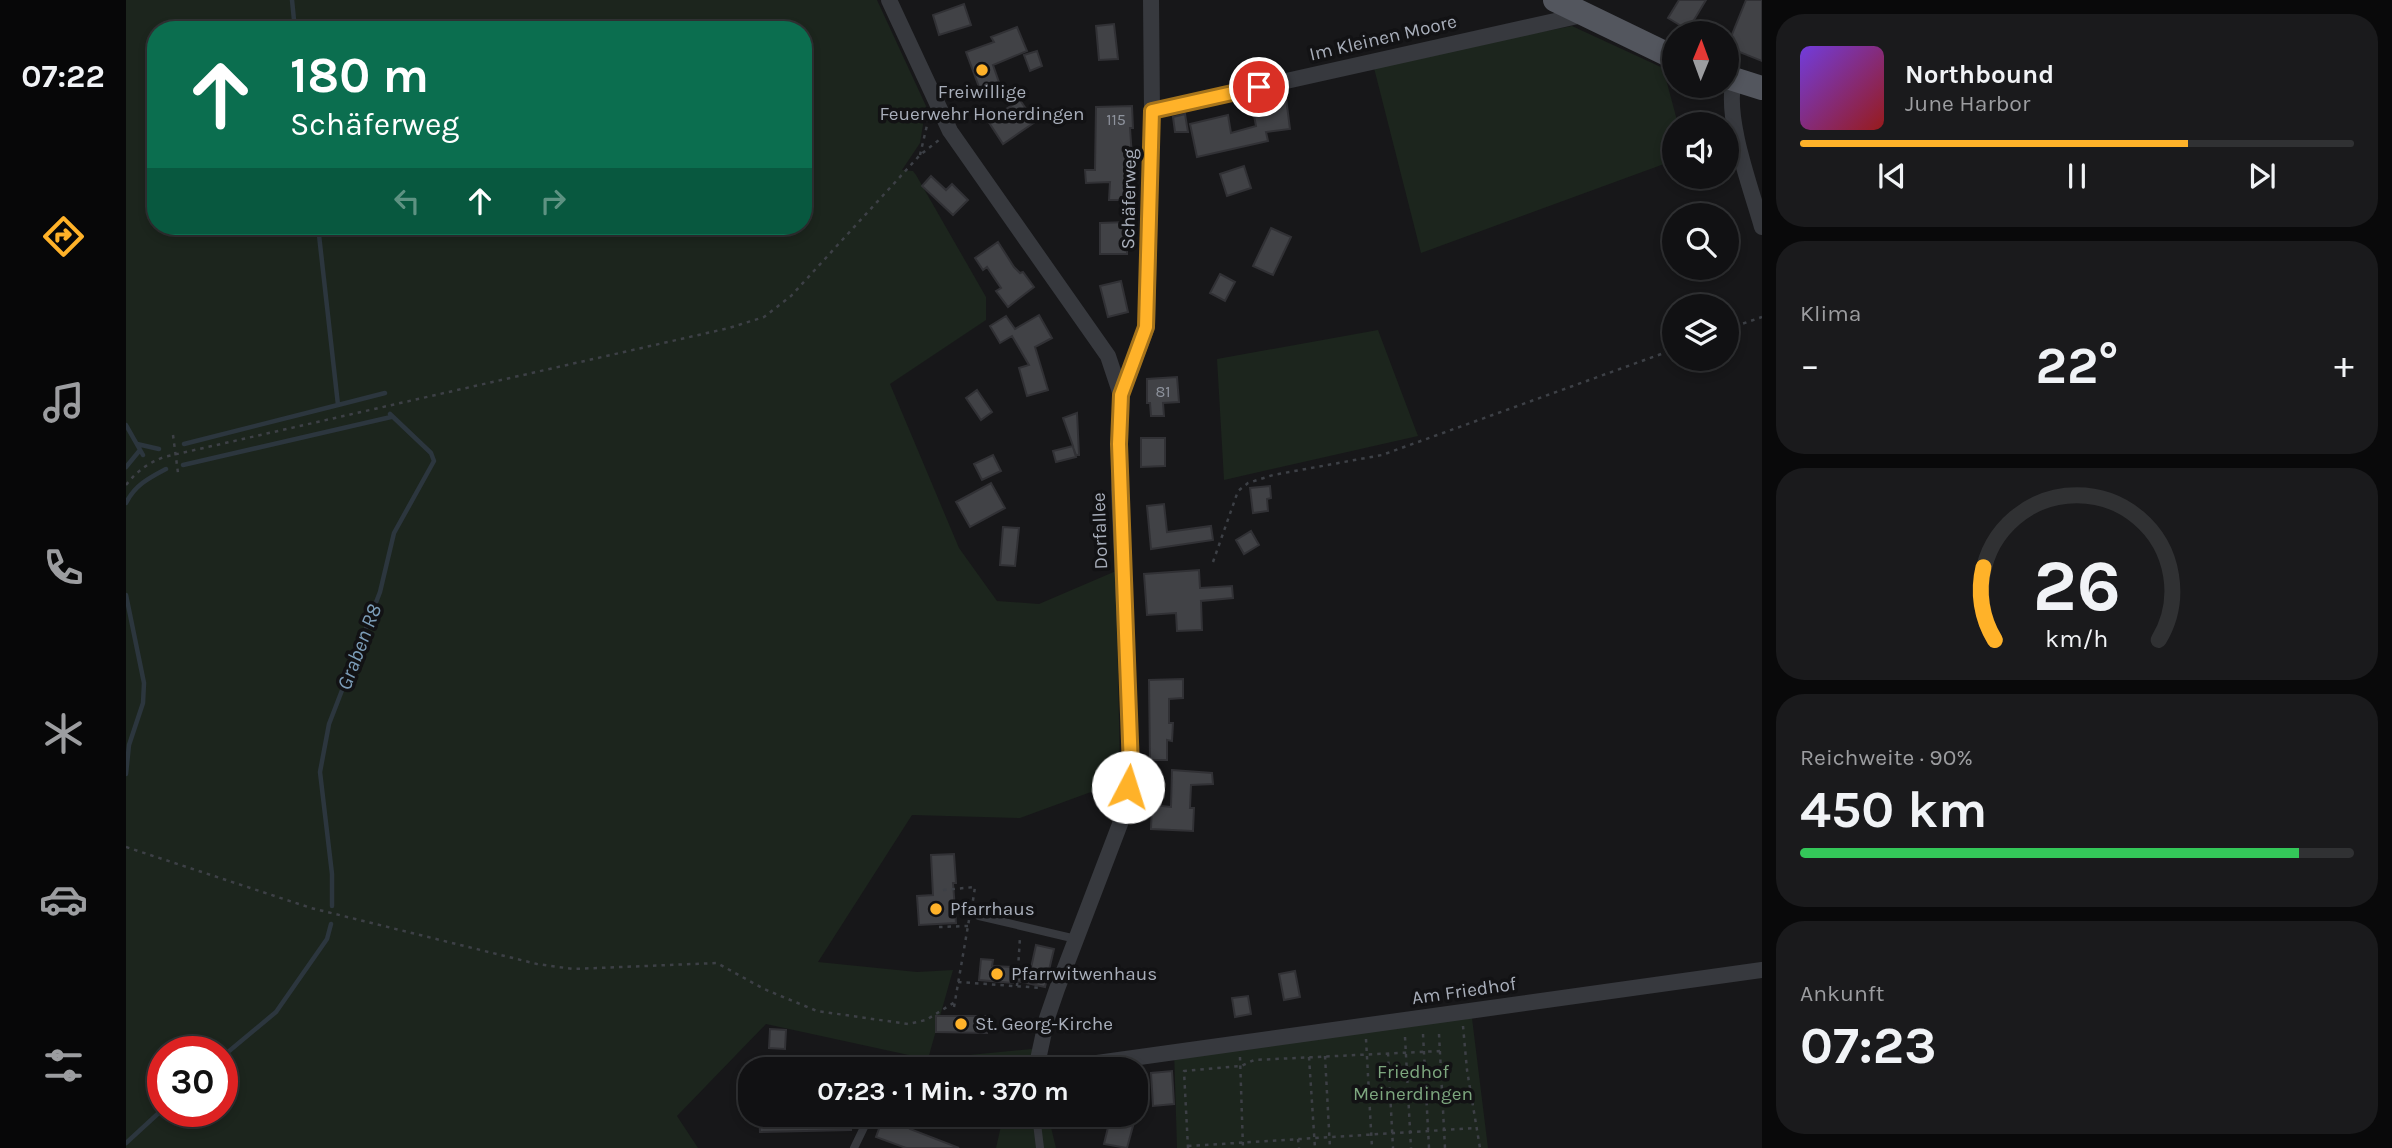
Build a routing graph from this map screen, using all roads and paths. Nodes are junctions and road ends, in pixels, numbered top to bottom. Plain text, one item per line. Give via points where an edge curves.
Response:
1 (889, 0) edge
2 (1151, 0) edge
3 (1555, 0) edge
4 (1582, 15) junction
5 (1662, 52) edge
6 (1740, 81) edge
7 (1762, 88) edge
8 (1732, 98) edge
9 (933, 99) junction
10 (1152, 111) junction
11 (950, 131) junction
12 (920, 155) junction
13 (1762, 227) edge
14 (1762, 317) edge
15 (1739, 326) edge
16 (1139, 347) junction
17 (1662, 354) edge
18 (1108, 356) junction
19 (1121, 395) junction
20 (173, 435) dead end
21 (176, 455) junction
22 (178, 473) dead end
23 (126, 485) edge
24 (1213, 562) dead end
25 (126, 847) edge
26 (943, 890) dead end
27 (979, 916) dead end
28 (968, 926) junction
29 (1022, 926) junction
30 (939, 927) dead end
31 (1076, 939) junction
32 (1762, 970) edge
33 (958, 982) junction
34 (1017, 986) junction
35 (1057, 989) junction
36 (1461, 1012) junction
37 (1365, 1026) junction
38 (1423, 1034) dead end
39 (1440, 1034) dead end
40 (1405, 1037) dead end
41 (1240, 1043) junction
42 (1440, 1051) junction
43 (1406, 1052) junction
44 (1424, 1052) junction
45 (1388, 1053) junction
46 (1367, 1054) junction
47 (1325, 1056) junction
48 (1039, 1057) edge
49 (1142, 1057) edge
50 (1309, 1057) junction
51 (1241, 1066) junction
52 (864, 1127) edge
53 (1037, 1127) edge
54 (1476, 1128) junction
55 (1444, 1130) junction
56 (1429, 1131) junction
57 (1410, 1132) junction
58 (1392, 1133) junction
59 (1372, 1134) junction
60 (1330, 1137) junction
61 (1314, 1138) junction
62 (1298, 1139) junction
63 (1243, 1143) junction
64 (1215, 1146) edge
65 (1188, 1147) edge
66 (1200, 1147) edge
67 (853, 1148) edge
68 (1040, 1148) edge
69 (1243, 1148) edge
70 (1299, 1148) edge
71 (1315, 1148) edge
72 (1330, 1148) edge
73 (1373, 1148) edge
74 (1393, 1148) edge
75 (1411, 1148) edge
76 (1429, 1148) edge
77 (1445, 1148) edge
78 (1480, 1148) edge

1 - 9 street, Dorfallee
2 - 10 street, Schäferweg
3 - 4 main road
4 - 5 main road
4 - 10 street, Im Kleinen Moore
6 - 7 main road
8 - 13 street via 1738,144
9 - 11 street, Dorfallee
9 - 12 path
10 - 16 street, Schäferweg via 1146,327
11 - 12 path
11 - 18 street, Dorfallee
12 - 21 path via 791,296 764,317
14 - 15 path
16 - 18 street
16 - 19 street, Schäferweg
17 - 24 path via 1382,455 1248,483 1238,491
18 - 19 street, Dorfallee
19 - 31 street, Dorfallee via 1119,490 1131,768 1120,824
20 - 21 path
21 - 22 path
21 - 23 path via 151,462
25 - 33 path via 311,908 537,964 573,969 717,963 817,1011 908,1024 955,1004
26 - 28 path via 975,887
27 - 29 lane
28 - 30 path
28 - 33 path
29 - 31 lane
29 - 34 path
31 - 35 street, Dorfallee
32 - 36 street, Am Friedhof
33 - 34 path
34 - 35 path
35 - 48 street, Dorfallee
36 - 37 street, Am Friedhof
36 - 54 path
37 - 41 street, Am Friedhof
37 - 46 path
38 - 44 path
39 - 42 path
40 - 43 path
41 - 49 street, Am Friedhof
41 - 51 path
42 - 44 path
42 - 55 path
43 - 44 path
43 - 45 path
43 - 57 path
44 - 56 path
45 - 46 path
45 - 58 path
46 - 47 path
46 - 59 path
47 - 50 path
47 - 60 path
50 - 51 path via 1254,1060
50 - 61 path
51 - 63 path
51 - 65 path via 1184,1071
52 - 67 lane
53 - 68 lane
54 - 55 path
54 - 78 path
55 - 56 path
55 - 77 path
56 - 57 path
56 - 76 path
57 - 58 path
57 - 75 path
58 - 59 path
58 - 74 path
59 - 60 path
59 - 73 path
60 - 61 path
60 - 72 path
61 - 62 path
61 - 71 path
62 - 63 path
62 - 70 path
63 - 64 path
63 - 69 path
64 - 66 path
65 - 66 path

